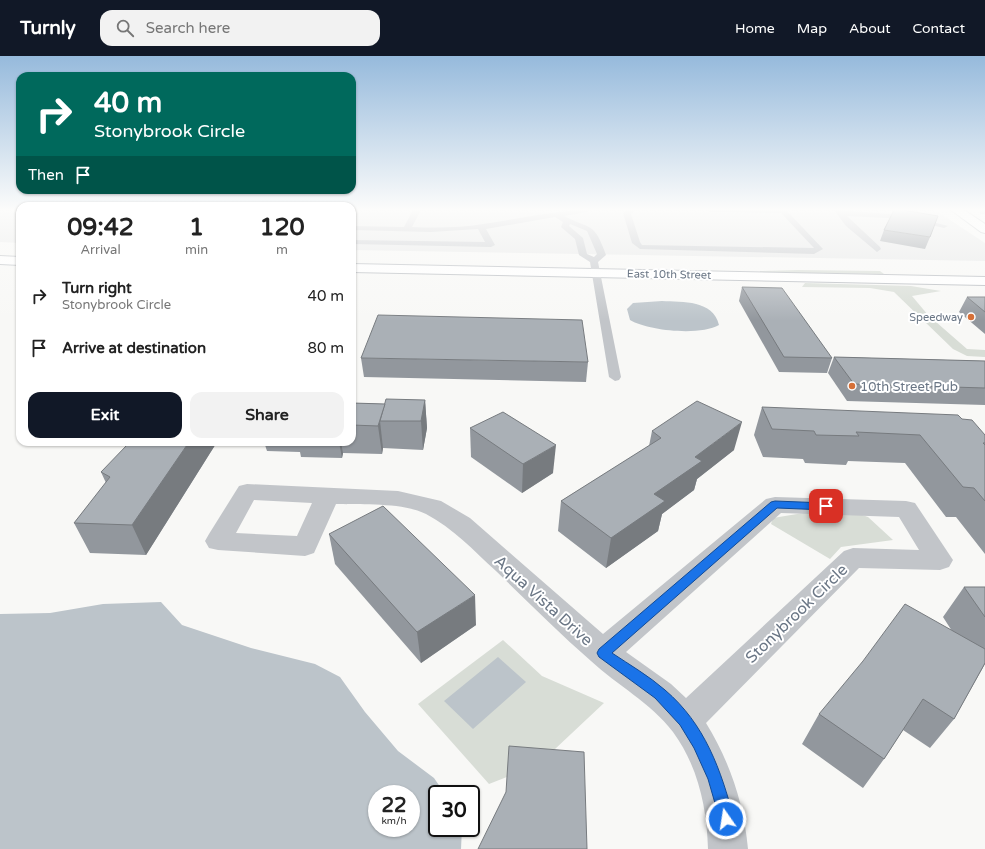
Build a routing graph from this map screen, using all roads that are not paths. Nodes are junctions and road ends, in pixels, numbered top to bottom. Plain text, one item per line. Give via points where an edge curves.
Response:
1 (582, 247) edge
2 (599, 247) edge
3 (640, 247) edge
4 (817, 247) edge
5 (0, 250) edge
6 (16, 250) edge
7 (356, 257) edge
8 (0, 260) edge
9 (16, 261) edge
10 (595, 265) junction
11 (356, 268) edge
12 (985, 270) edge
13 (985, 280) edge
14 (615, 377) dead end
15 (327, 496) dead end
16 (603, 653) junction
17 (685, 721) junction
18 (728, 849) edge

1 - 10 lane via 583,255
2 - 10 lane via 602,255
3 - 4 lane via 814,251 819,249
5 - 6 main road
7 - 10 main road, East 10th Street
8 - 9 main road
10 - 11 main road, East 10th Street
10 - 12 main road, East 10th Street
10 - 13 main road, East 10th Street
10 - 14 lane
15 - 16 street, Aqua Vista Drive via 398,499 424,504 447,515 461,524
16 - 17 street, Aqua Vista Drive via 660,694
16 - 17 street, Stonybrook Circle via 775,505 906,509 940,560 854,558
17 - 18 street, Aqua Vista Drive via 716,778 726,819

